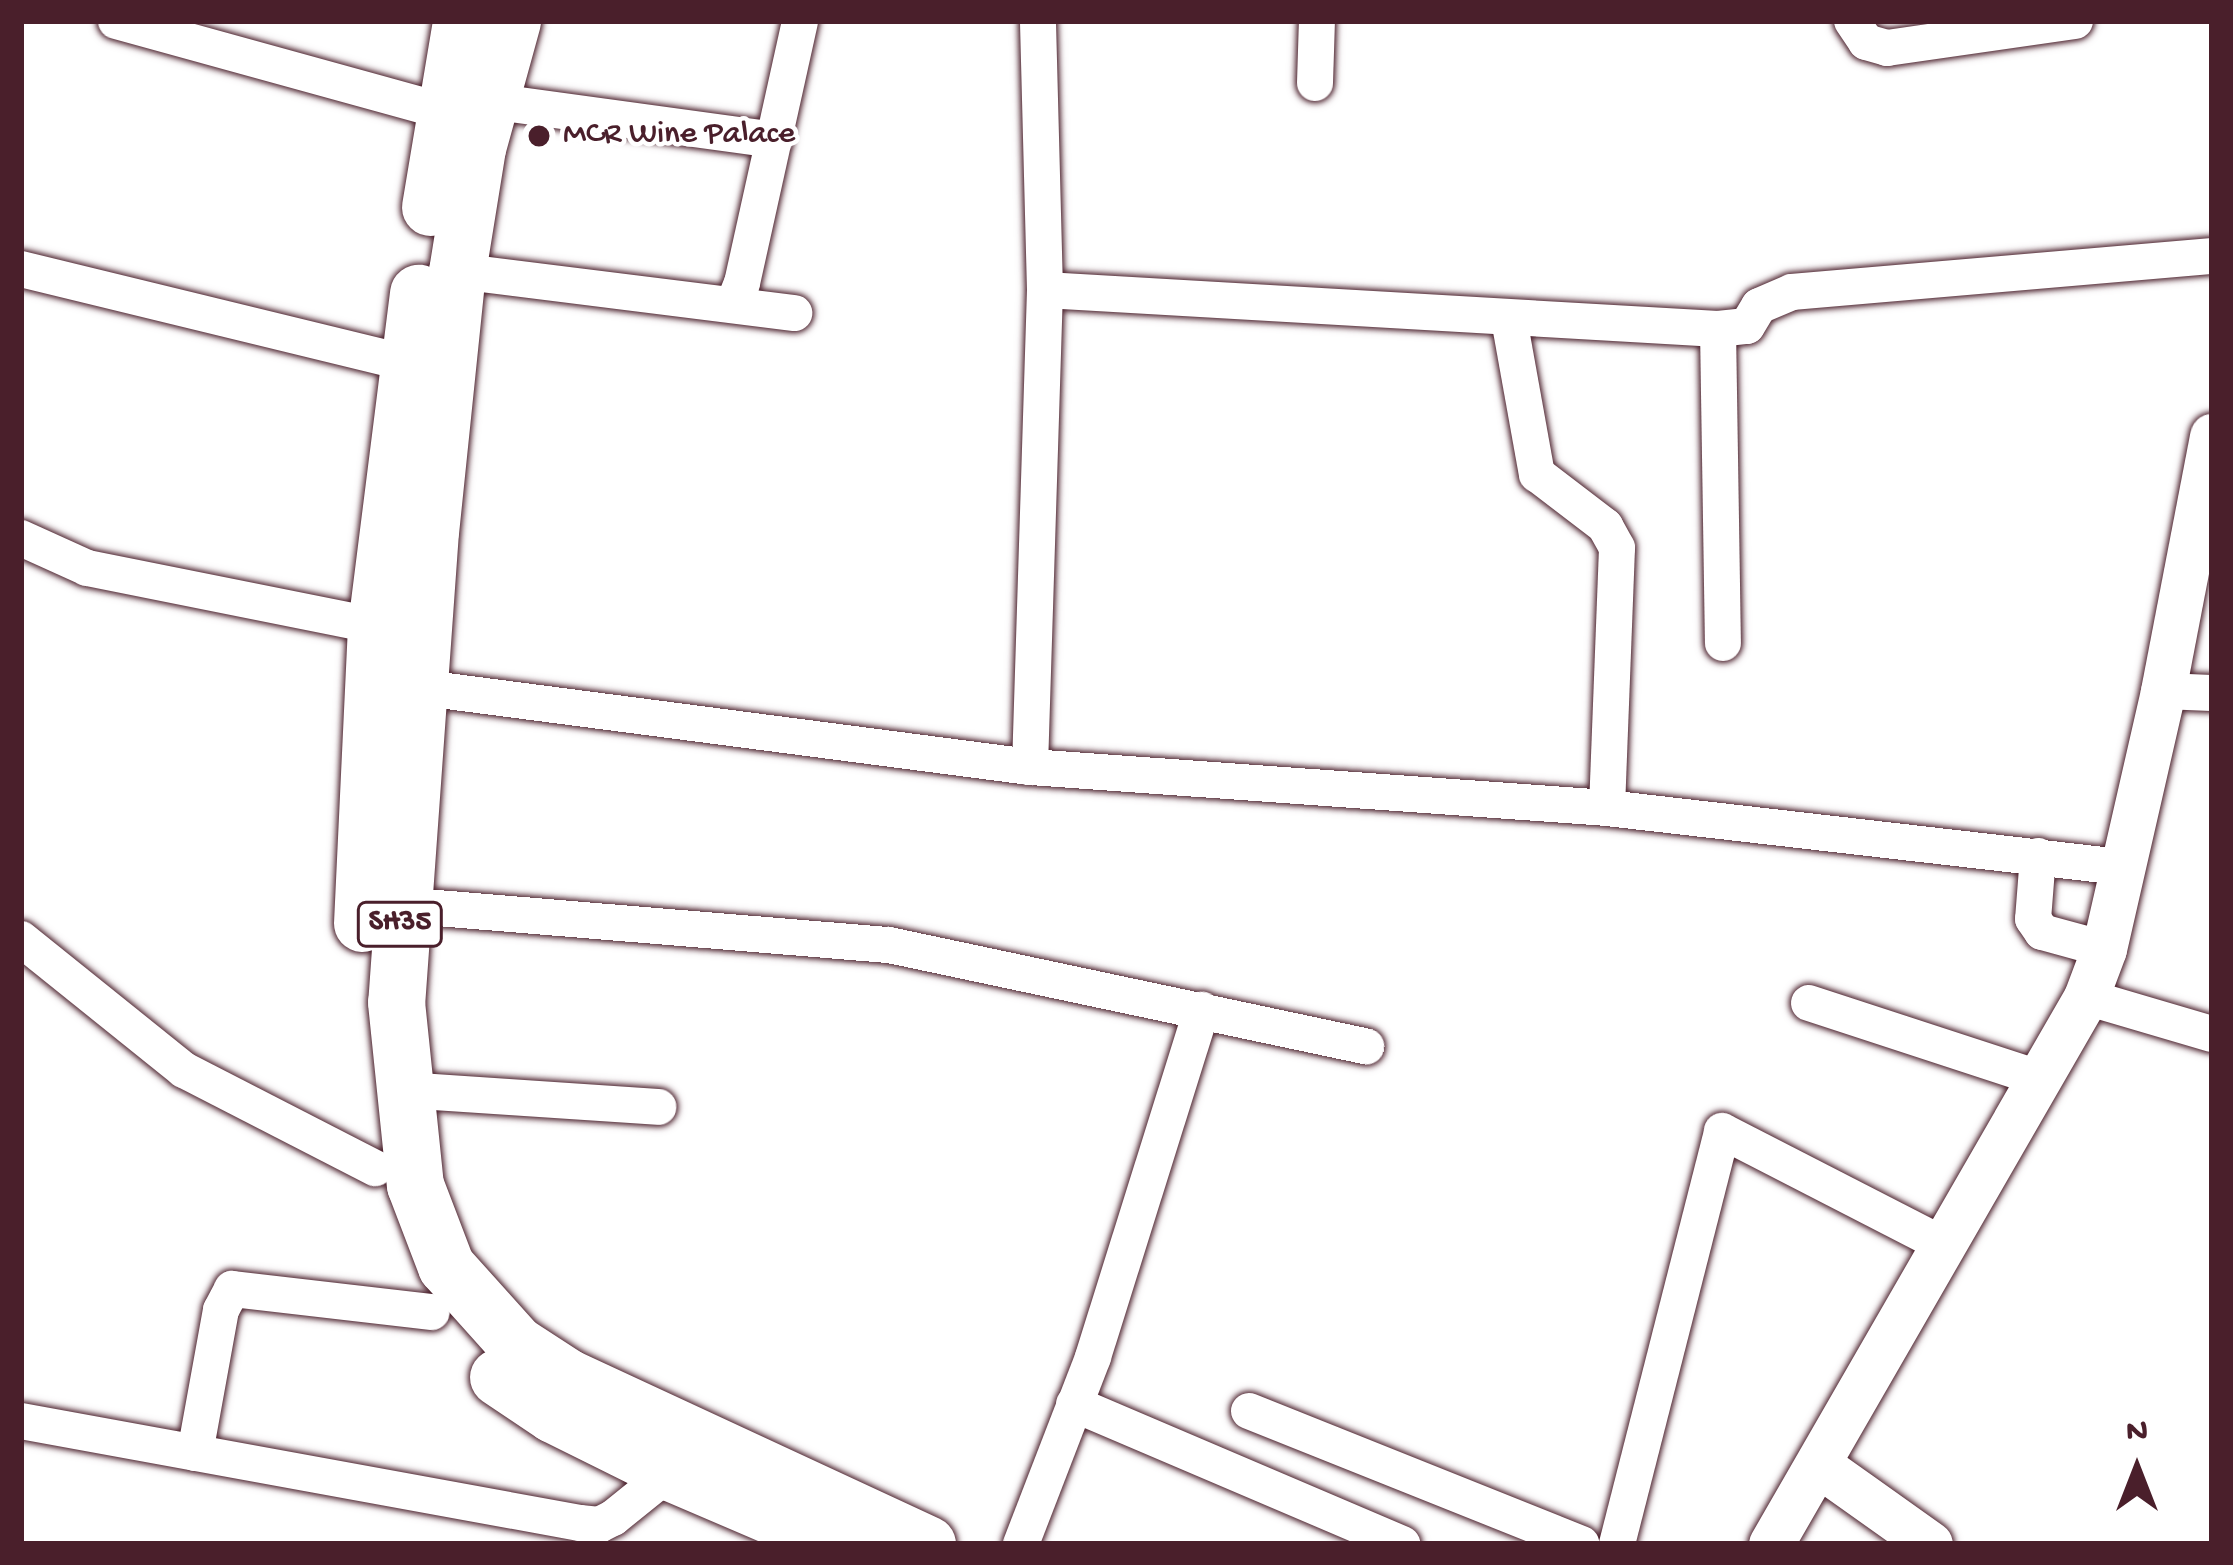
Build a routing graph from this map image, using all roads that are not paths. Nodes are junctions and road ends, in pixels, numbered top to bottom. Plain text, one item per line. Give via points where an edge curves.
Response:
1 (116, 21) edge
2 (461, 21) edge
3 (512, 21) edge
4 (800, 21) edge
5 (1038, 21) edge
6 (1317, 21) edge
7 (1852, 21) edge
8 (2075, 21) edge
9 (1315, 83) dead end
10 (466, 106) junction
11 (774, 140) junction
12 (2212, 256) edge
13 (21, 269) edge
14 (457, 271) junction
15 (1045, 290) junction
16 (733, 305) junction
17 (794, 313) dead end
18 (1509, 320) junction
19 (1718, 329) junction
20 (427, 369) junction
21 (2212, 436) edge
22 (21, 538) edge
23 (376, 626) junction
24 (1723, 643) dead end
25 (397, 684) junction
26 (2163, 691) junction
27 (2212, 693) edge
28 (1030, 767) junction
29 (1607, 808) junction
30 (2038, 856) junction
31 (2121, 867) junction
32 (401, 904) junction
33 (21, 939) edge
34 (2104, 949) junction
35 (2086, 997) junction
36 (1809, 1003) dead end
37 (1202, 1010) junction
38 (2212, 1034) edge
39 (1366, 1046) dead end
40 (2042, 1079) junction
41 (403, 1090) junction
42 (658, 1107) dead end
43 (376, 1168) junction
44 (1942, 1244) junction
45 (432, 1312) junction
46 (1075, 1404) junction
47 (1249, 1411) dead end
48 (21, 1421) edge
49 (194, 1453) junction
50 (1819, 1465) junction
51 (670, 1472) junction
52 (832, 1531) edge
53 (927, 1544) edge
54 (1022, 1544) edge
55 (1402, 1544) edge
56 (1582, 1544) edge
57 (1617, 1544) edge
58 (1771, 1544) edge
59 (1930, 1544) edge

1 - 10 street
2 - 10 main road, SH35
3 - 10 main road, SH35
4 - 11 street
5 - 15 street
6 - 9 street
7 - 8 street via 1866,42 1887,48
10 - 11 street
10 - 14 main road, SH35
10 - 20 main road, SH35
11 - 16 street
12 - 19 street via 1792,292 1759,307 1747,326
13 - 20 street
14 - 16 street
14 - 20 main road, SH35
15 - 18 street
15 - 28 street
16 - 17 street
18 - 19 street
18 - 29 street via 1538,474 1604,526 1617,548
19 - 24 street
20 - 23 main road, SH35
20 - 25 main road, SH35
21 - 26 street
22 - 23 street via 87,568
23 - 25 main road, SH35
25 - 28 street
25 - 32 main road, SH35
25 - 43 main road, SH35 via 361,954
26 - 27 street
26 - 31 street
28 - 29 street
29 - 30 street
30 - 31 street
30 - 34 street via 2033,920 2042,932
31 - 34 street
32 - 37 street via 889,945
32 - 41 main road, SH35 via 396,1002
33 - 43 street via 184,1070
34 - 35 street
35 - 38 street
35 - 40 street
36 - 40 street
37 - 39 street
37 - 46 street
40 - 44 street
41 - 42 street
41 - 52 main road, SH35 via 415,1185 446,1266 516,1344
43 - 45 main road, SH35 via 394,1240
44 - 50 street
44 - 57 street via 1722,1131
45 - 49 street via 232,1289
45 - 51 main road, SH35 via 491,1372 553,1414
46 - 54 street
46 - 55 street
47 - 56 street
48 - 49 street
49 - 51 street via 599,1525
50 - 58 street
50 - 59 street
51 - 52 main road, SH35
52 - 53 main road, SH35

